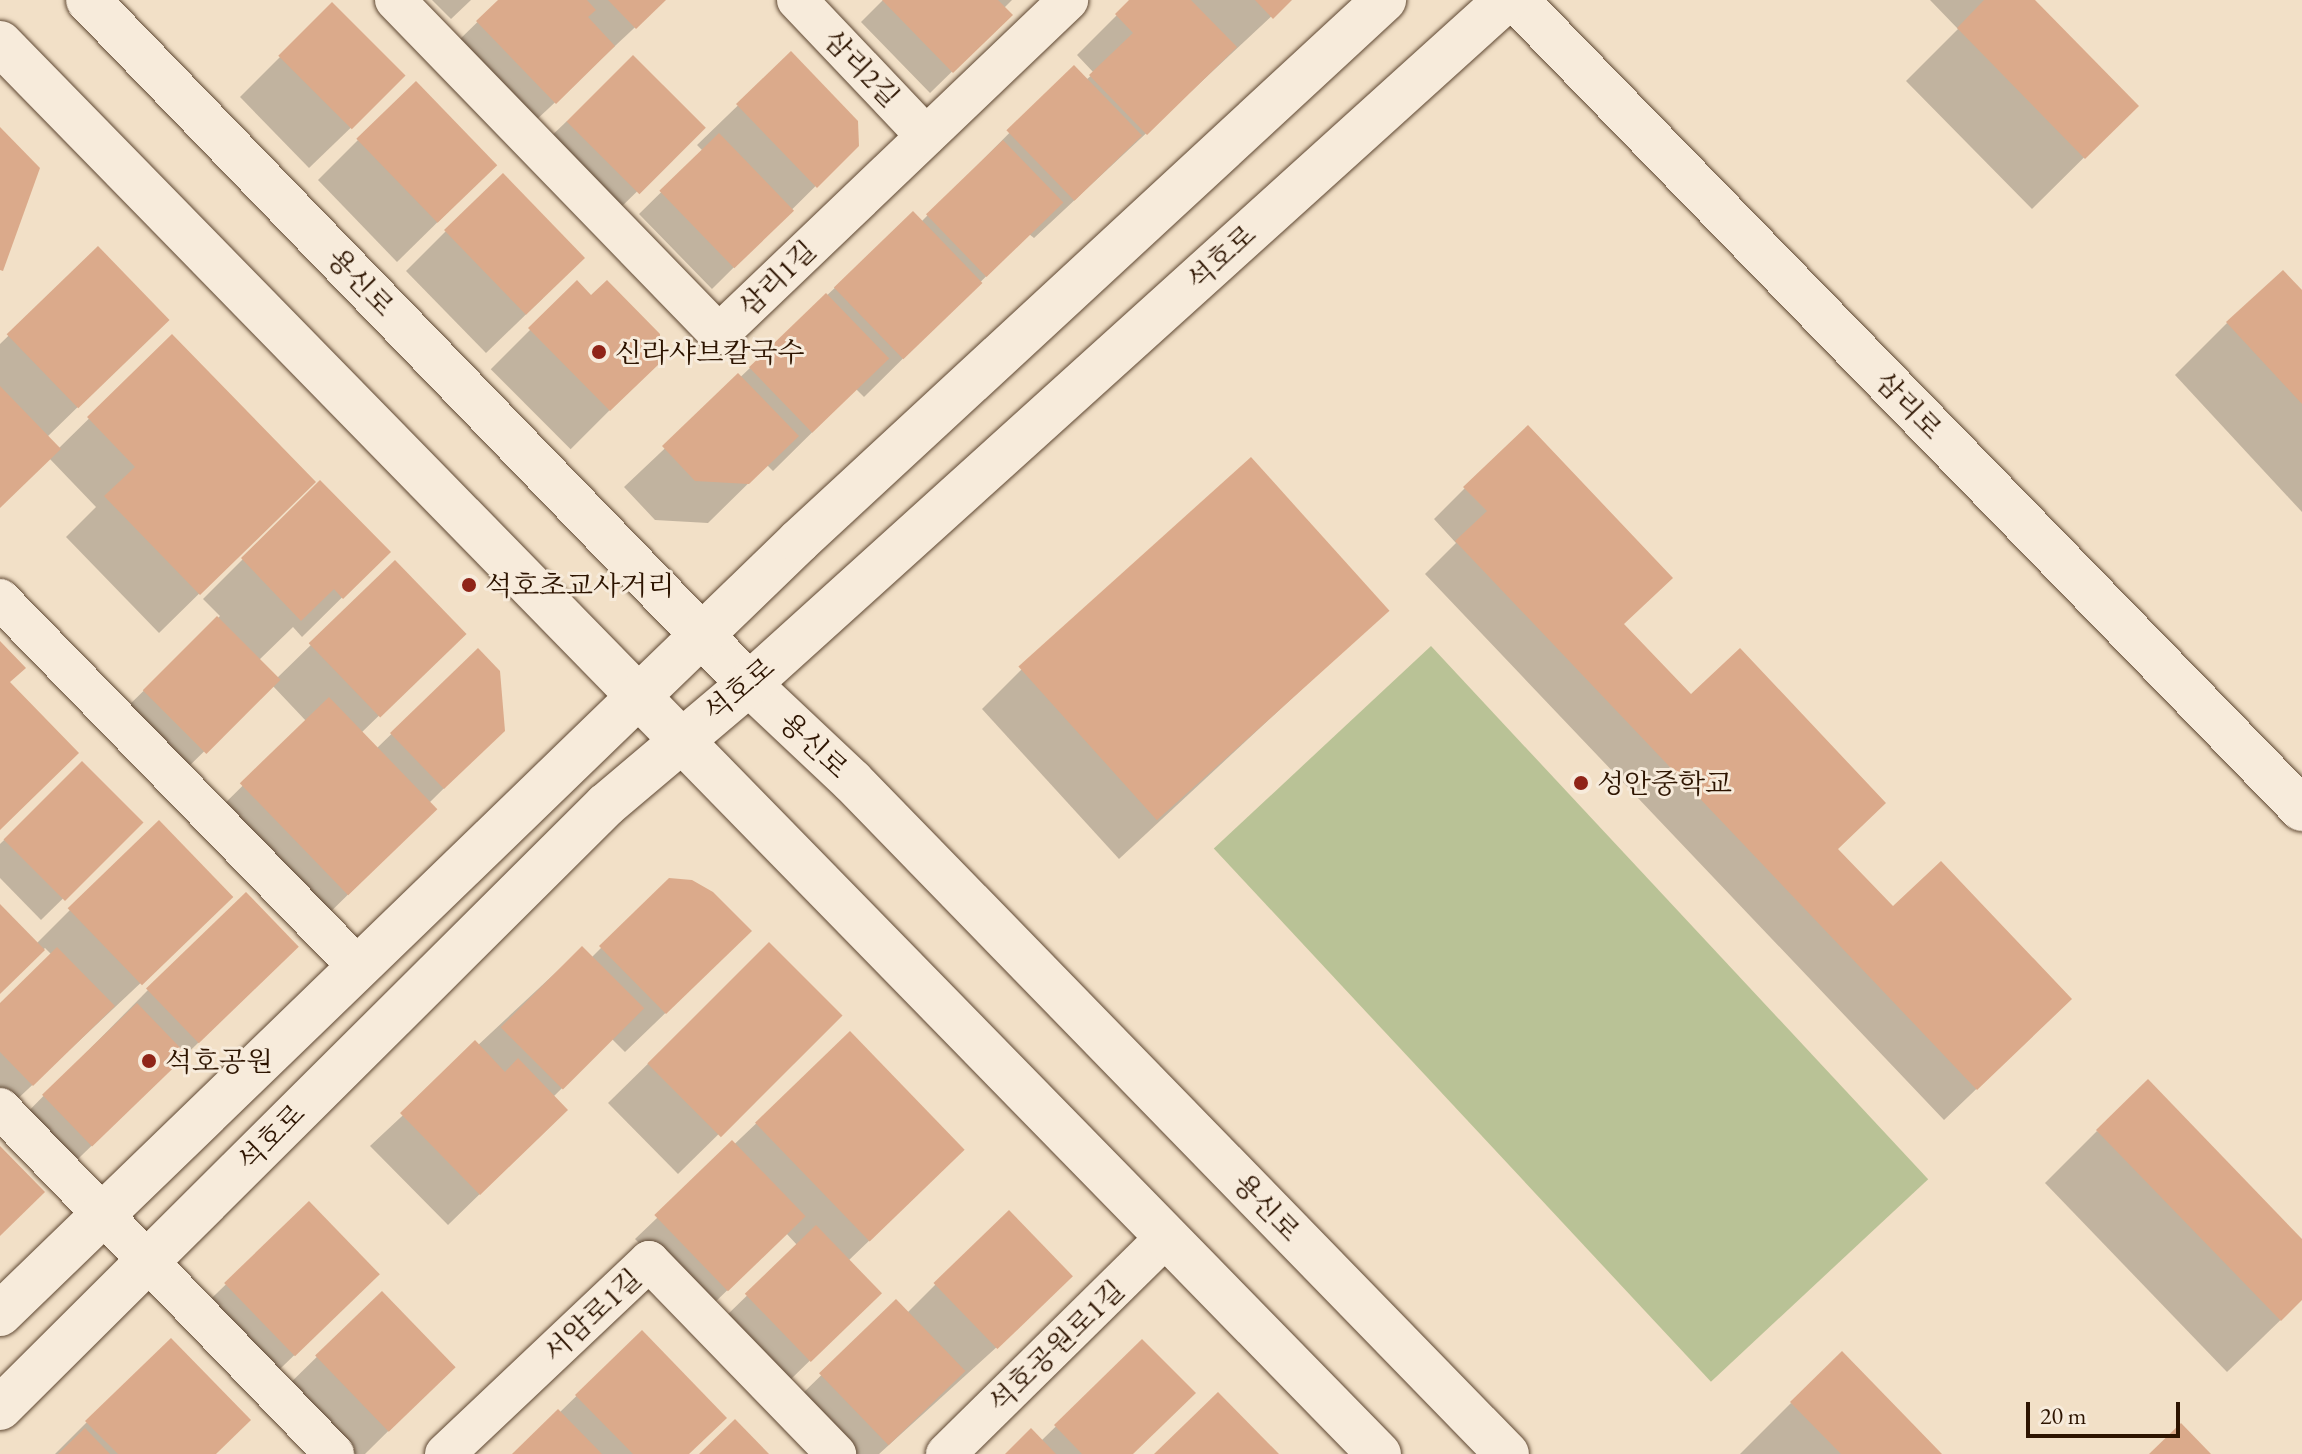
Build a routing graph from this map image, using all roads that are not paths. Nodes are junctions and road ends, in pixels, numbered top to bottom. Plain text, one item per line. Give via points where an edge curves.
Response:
1 (88, 0) edge
2 (395, 0) edge
3 (797, 0) edge
4 (1068, 0) edge
5 (1384, 0) edge
6 (1506, 0) edge
7 (1516, 0) edge
8 (0, 43) edge
9 (926, 136) junction
10 (0, 599) edge
11 (702, 634) junction
12 (749, 684) junction
13 (640, 696) junction
14 (680, 738) junction
15 (2302, 809) edge
16 (357, 966) junction
17 (0, 1108) edge
18 (102, 1214) junction
19 (1166, 1237) junction
20 (147, 1261) junction
21 (0, 1314) edge
22 (0, 1408) edge
23 (334, 1454) edge
24 (445, 1454) edge
25 (836, 1454) edge
26 (946, 1454) edge
27 (1379, 1454) edge
28 (1507, 1454) edge

1 - 11 main road, 용신로
2 - 9 street, 삼리1길 via 719,334
3 - 9 street, 삼리2길
4 - 9 street, 삼리1길
5 - 11 main road
6 - 12 main road, 석호로
7 - 15 main road, 삼리로
8 - 13 main road
10 - 16 street
11 - 12 main road, 용신로
11 - 13 main road
12 - 14 main road, 석호로
12 - 28 main road, 용신로 via 852,781
13 - 14 main road
13 - 16 main road
14 - 19 main road
14 - 20 main road, 석호로 via 486,921
16 - 18 main road
17 - 18 street
18 - 20 street
18 - 21 main road
19 - 26 street, 석호공원로1길
19 - 27 main road
20 - 22 main road, 석호로
20 - 23 street
24 - 25 street, 서암로1길 via 649,1261

